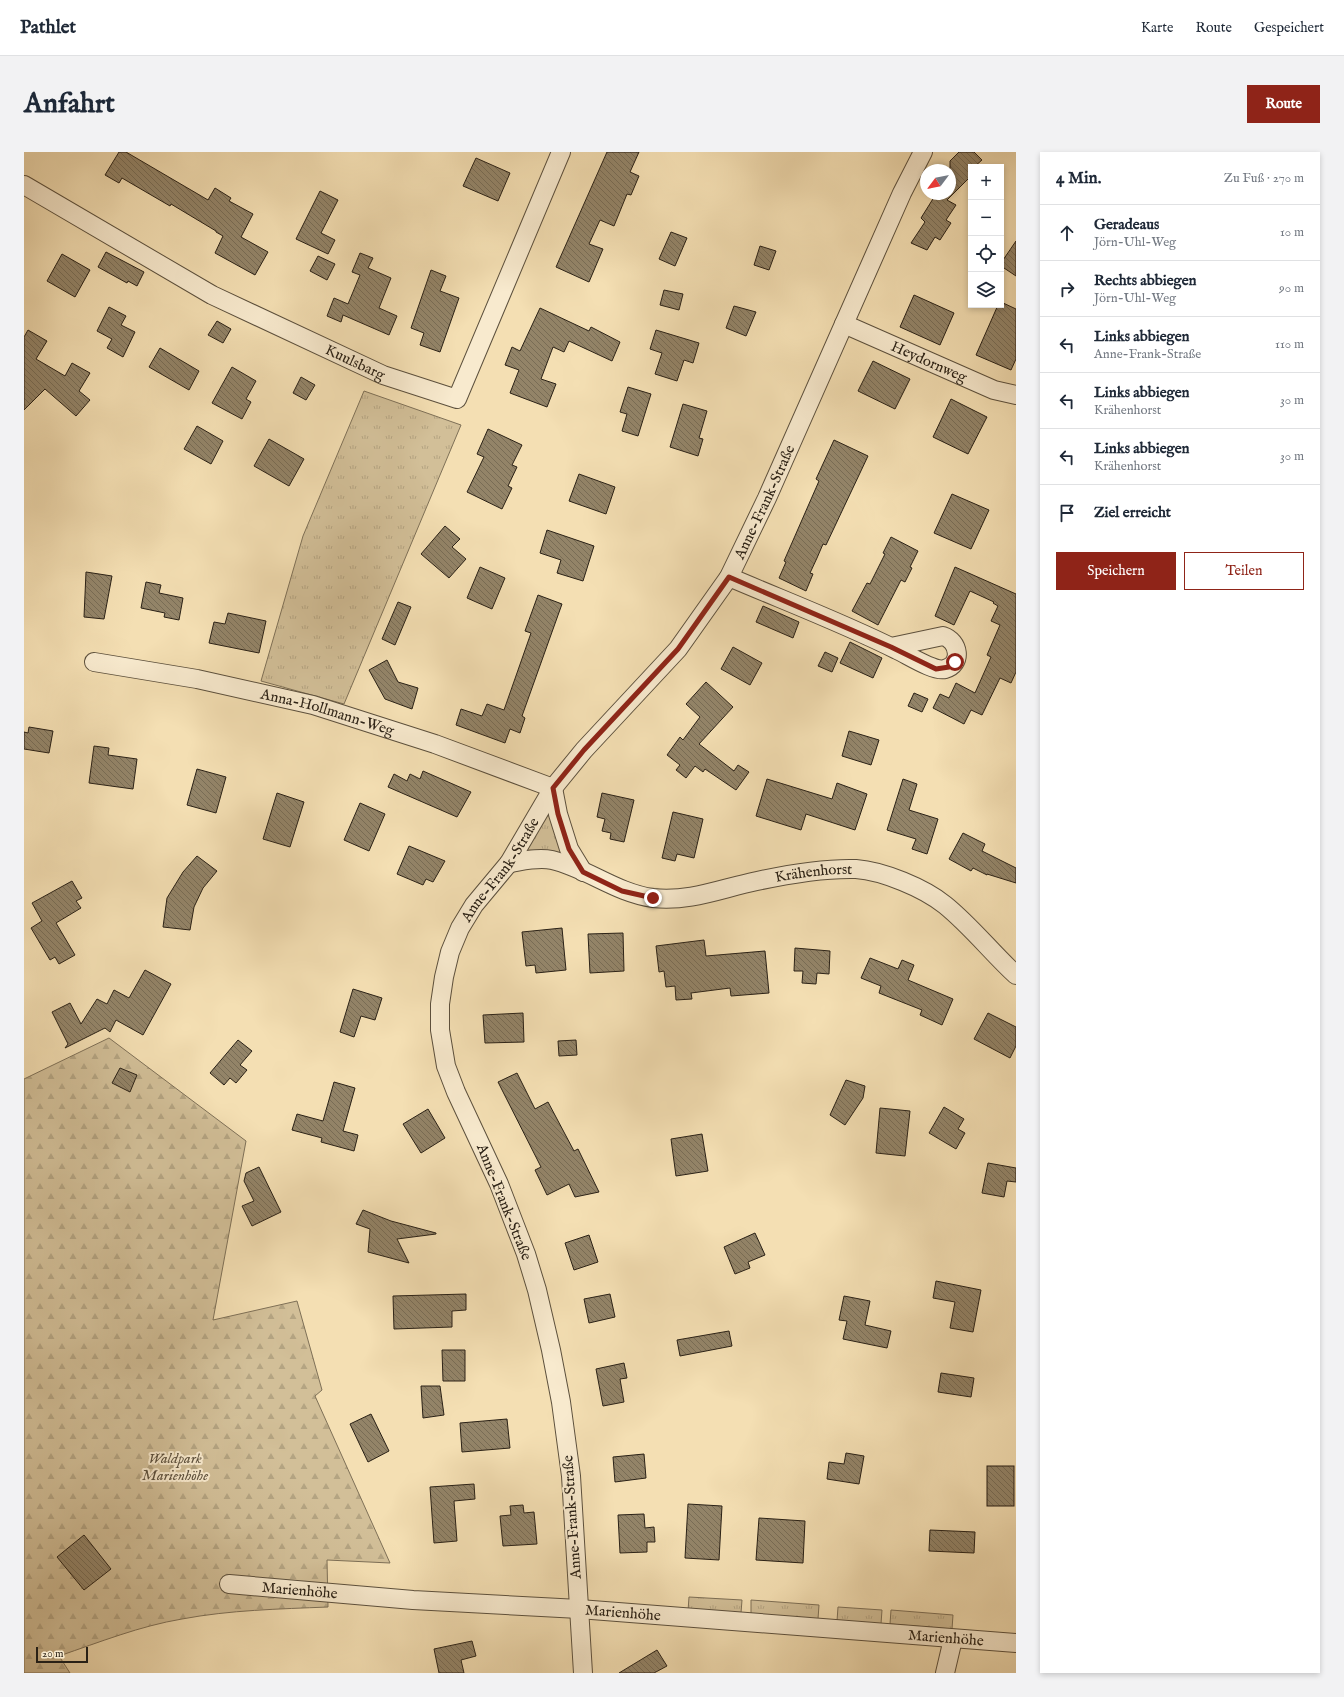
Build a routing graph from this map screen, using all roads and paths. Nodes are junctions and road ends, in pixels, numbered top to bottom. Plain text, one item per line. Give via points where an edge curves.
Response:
1 (561, 152) edge
2 (924, 152) edge
3 (24, 185) edge
4 (844, 324) junction
5 (1016, 395) edge
6 (729, 577) junction
7 (891, 647) dead end
8 (94, 662) dead end
9 (553, 788) junction
10 (509, 863) junction
11 (583, 872) junction
12 (1016, 975) edge
13 (229, 1584) dead end
14 (579, 1609) junction
15 (953, 1639) junction
16 (1016, 1643) edge
17 (583, 1673) edge
18 (945, 1673) edge

1 - 3 street, Kuulsbarg via 457,399 383,375 212,295
2 - 4 street, Anne-Frank-Straße via 902,193
4 - 5 street, Heydornweg via 994,390
4 - 6 street, Anne-Frank-Straße
6 - 7 street
6 - 9 street, Anne-Frank-Straße via 678,649 584,750
8 - 9 street, Anna-Hollmann-Weg via 197,679 313,706 435,744
9 - 10 street, Anne-Frank-Straße
9 - 11 street via 569,849
10 - 11 street, Krähenhorst via 531,859 550,860
10 - 14 street, Anne-Frank-Straße via 474,905 460,928 450,952 440,1004 440,1030 443,1054 456,1092 509,1208 540,1303 561,1402 571,1476
11 - 12 street, Krähenhorst via 622,891 653,898 683,898 810,871 858,869 895,878 945,904
13 - 14 street, Marienhöhe via 413,1600
14 - 15 street, Marienhöhe
14 - 17 street, Anne-Frank-Straße
15 - 16 street, Marienhöhe
15 - 18 street

